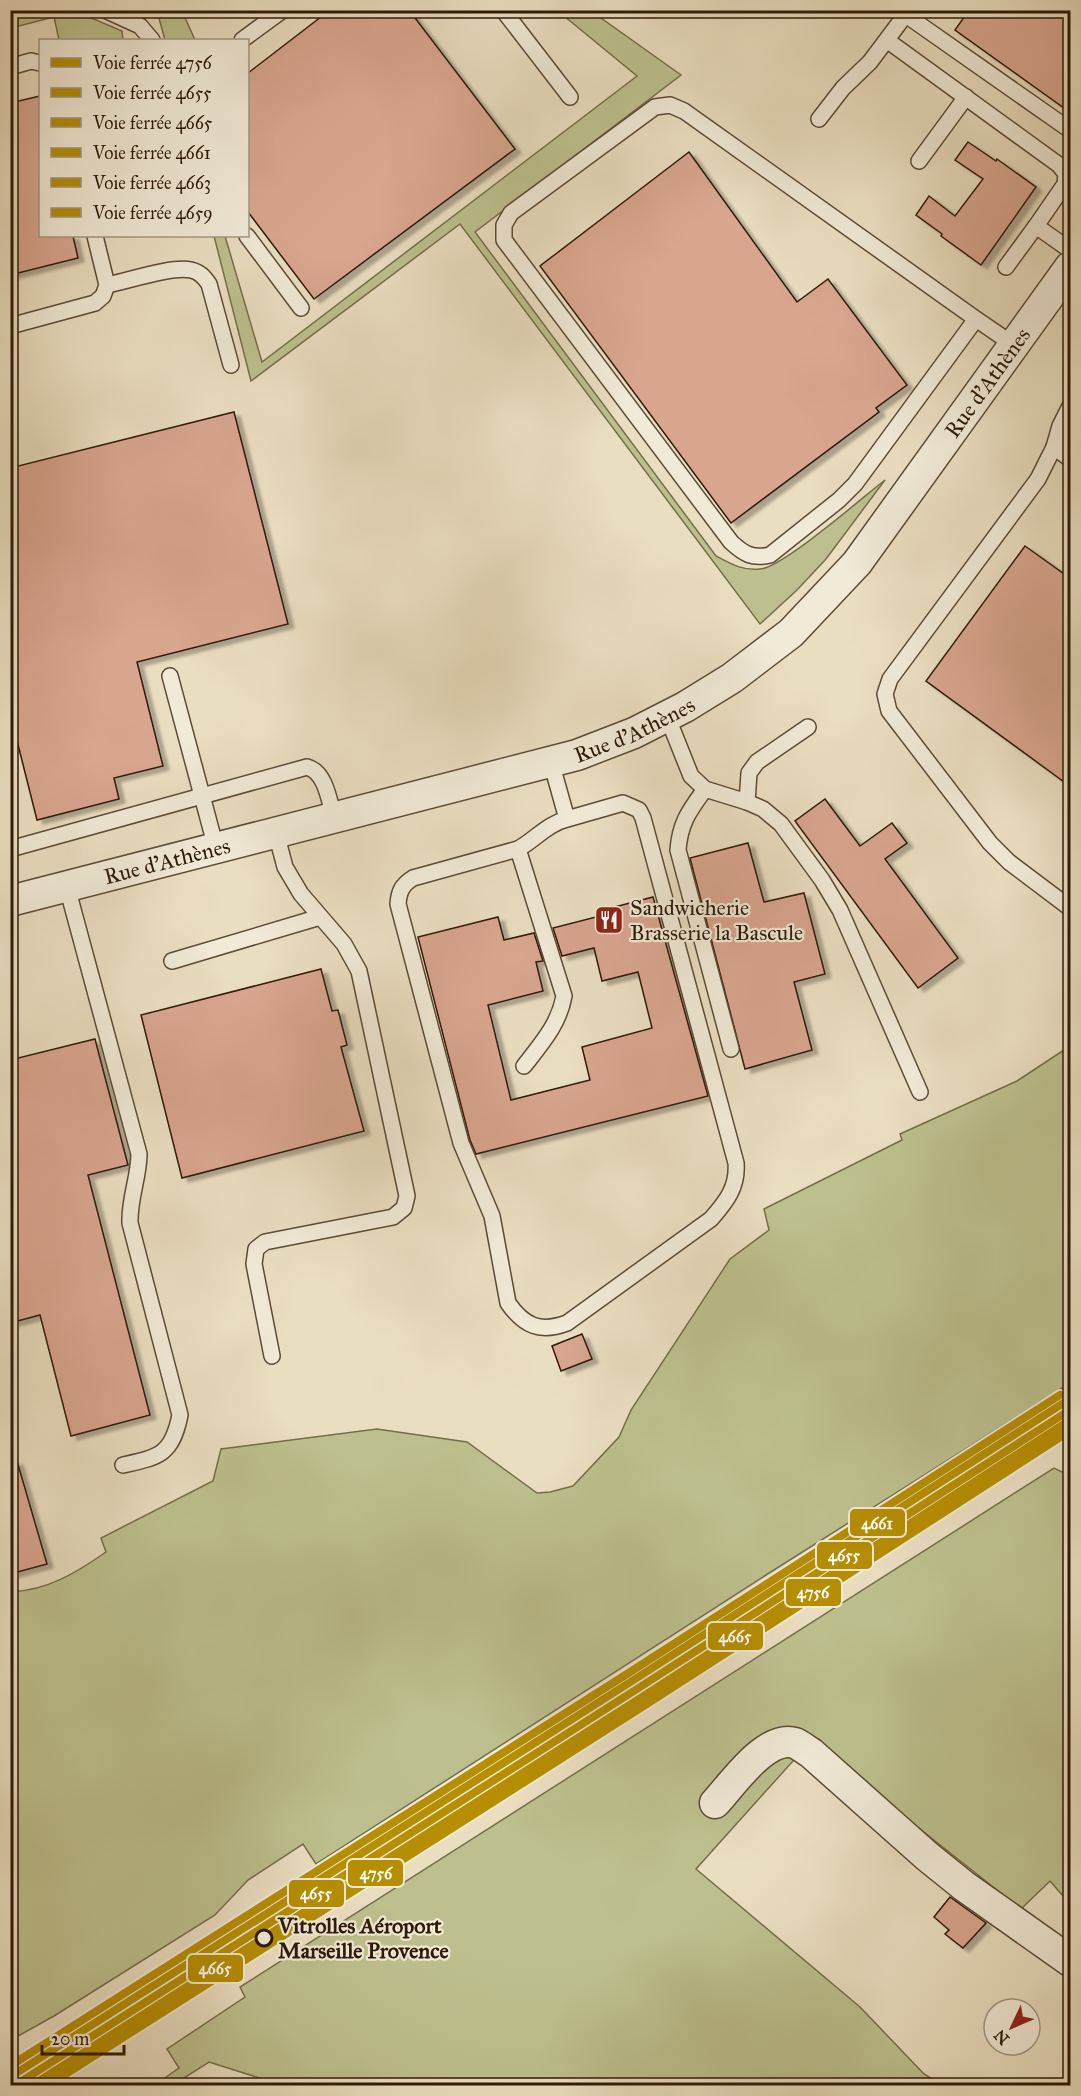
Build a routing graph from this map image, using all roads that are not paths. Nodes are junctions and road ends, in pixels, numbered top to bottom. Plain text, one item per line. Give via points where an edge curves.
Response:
1 (105, 10) edge
2 (283, 10) edge
3 (503, 10) edge
4 (908, 13) edge
5 (151, 39) edge
6 (243, 39) edge
7 (888, 41) junction
8 (39, 63) edge
9 (10, 67) edge
10 (570, 97) dead end
11 (966, 97) junction
12 (819, 119) dead end
13 (1071, 130) edge
14 (919, 161) dead end
15 (1036, 226) junction
16 (95, 237) edge
17 (248, 237) edge
18 (1071, 250) edge
19 (1006, 267) dead end
20 (1071, 267) edge
21 (107, 285) junction
22 (301, 308) dead end
23 (976, 319) junction
24 (10, 326) edge
25 (1014, 345) junction
26 (231, 365) dead end
27 (1071, 406) edge
28 (1054, 447) junction
29 (1071, 459) edge
30 (170, 676) dead end
31 (667, 717) junction
32 (808, 727) dead end
33 (550, 762) junction
34 (705, 789) junction
35 (202, 796) junction
36 (747, 802) junction
37 (334, 818) junction
38 (567, 819) junction
39 (276, 833) junction
40 (216, 848) junction
41 (10, 849) edge
42 (518, 849) junction
43 (67, 887) junction
44 (10, 901) edge
45 (1071, 908) edge
46 (320, 917) junction
47 (172, 961) dead end
48 (731, 1049) dead end
49 (524, 1066) dead end
50 (920, 1092) dead end
51 (272, 1356) dead end
52 (123, 1465) dead end
53 (716, 1803) dead end
54 (1071, 1961) edge

1 - 5 lane via 140,26
2 - 6 lane
3 - 10 lane
4 - 7 lane
4 - 13 lane
7 - 11 lane
7 - 12 lane
8 - 9 lane
11 - 14 lane
11 - 15 lane via 1066,174 1065,184
15 - 18 lane
15 - 19 lane
16 - 21 lane
17 - 22 lane
20 - 25 street, Rue d'Athènes
21 - 24 lane via 95,303
21 - 26 lane via 177,269 203,275 209,284
23 - 23 lane via 684,111 670,105 655,107 511,213 504,225 504,240 731,542 744,554 757,558 770,555 855,484
23 - 25 lane
25 - 31 street, Rue d'Athènes via 857,563 824,599 791,633 732,678
27 - 28 lane
28 - 29 lane
28 - 45 lane via 1038,479 890,679 885,694 889,711 990,843
30 - 35 lane
31 - 33 street, Rue d'Athènes via 577,755
31 - 34 lane via 691,776
32 - 36 lane via 757,762 749,773
33 - 37 street, Rue d'Athènes
33 - 38 lane
34 - 36 lane
34 - 48 lane via 685,816 678,850
35 - 37 lane via 307,767 320,774
35 - 40 lane
35 - 41 lane
36 - 50 lane via 763,809 781,825 840,910
37 - 39 street, Rue d'Athènes
38 - 42 lane via 546,827
38 - 42 lane via 623,803 639,810 643,818 737,1176 732,1191 711,1220 567,1323 552,1328 528,1323 508,1303 492,1216 461,1143 398,904 399,892 413,878
39 - 40 street, Rue d'Athènes
39 - 46 lane via 285,867
40 - 43 street, Rue d'Athènes
42 - 49 lane via 564,996 561,1013 550,1033
43 - 44 street, Rue d'Athènes
43 - 52 lane via 139,1154 130,1223 180,1415 176,1434 166,1449 150,1459
46 - 47 lane
46 - 51 lane via 344,944 358,971 408,1196 404,1208 393,1217 265,1242 256,1249 254,1264
53 - 54 street via 763,1750 777,1743 794,1743 811,1753 964,1886

